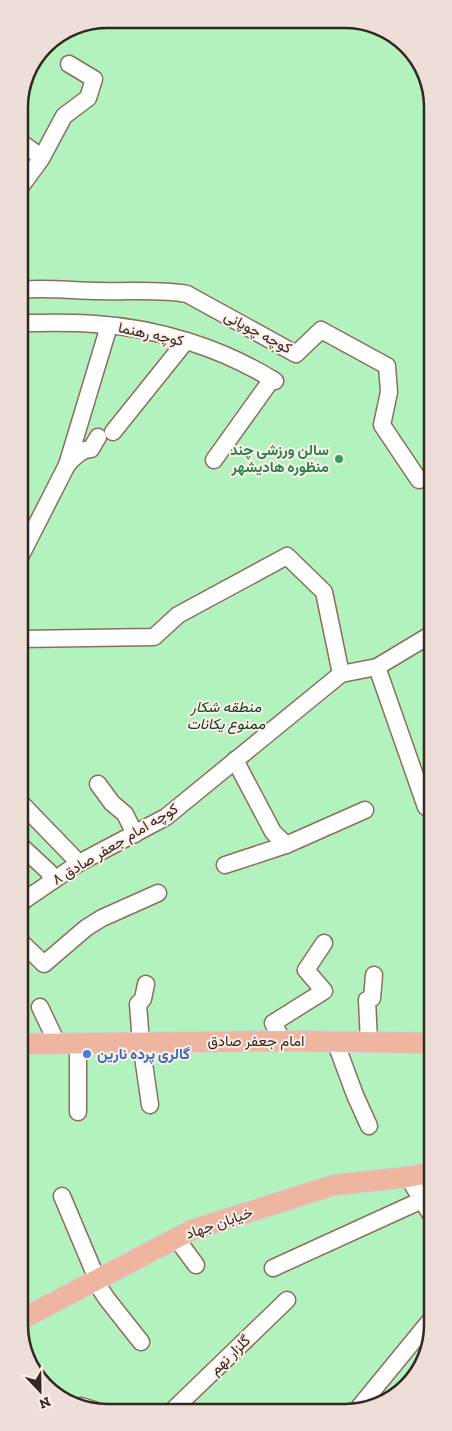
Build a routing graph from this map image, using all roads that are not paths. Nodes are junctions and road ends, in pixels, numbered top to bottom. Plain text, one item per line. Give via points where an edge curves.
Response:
1 (69, 64) dead end
2 (28, 147) edge
3 (42, 157) junction
4 (28, 176) edge
5 (28, 289) edge
6 (28, 323) edge
7 (109, 326) junction
8 (186, 341) junction
9 (214, 460) dead end
10 (67, 465) junction
11 (419, 480) dead end
12 (28, 543) edge
13 (28, 639) edge
14 (424, 639) edge
15 (377, 667) junction
16 (341, 674) junction
17 (235, 760) junction
18 (98, 784) dead end
19 (424, 801) edge
20 (28, 810) edge
21 (365, 810) dead end
22 (135, 834) junction
23 (286, 845) junction
24 (28, 852) edge
25 (80, 863) junction
26 (225, 865) dead end
27 (52, 881) junction
28 (158, 893) dead end
29 (28, 898) edge
30 (324, 943) dead end
31 (28, 949) edge
32 (374, 975) dead end
33 (146, 984) dead end
34 (40, 1007) dead end
35 (283, 1041) junction
36 (335, 1041) junction
37 (141, 1042) junction
38 (369, 1042) junction
39 (78, 1043) junction
40 (424, 1043) edge
41 (28, 1044) edge
42 (57, 1044) junction
43 (150, 1104) dead end
44 (78, 1112) dead end
45 (369, 1126) dead end
46 (424, 1174) edge
47 (408, 1177) junction
48 (62, 1196) dead end
49 (422, 1200) junction
50 (424, 1203) edge
51 (176, 1238) junction
52 (196, 1265) dead end
53 (273, 1268) dead end
54 (95, 1281) junction
55 (287, 1300) dead end
56 (28, 1316) edge
57 (424, 1328) edge
58 (141, 1342) dead end
59 (366, 1400) edge
60 (178, 1404) edge

1 - 3 street via 94,79 88,98 64,116
2 - 3 street
3 - 4 street
5 - 11 street, کوچه چوپانی via 187,294 296,354 321,330 387,366 389,392 382,425
6 - 7 street, کوچه رهنما
7 - 8 street, کوچه رهنما via 147,330
7 - 10 street
8 - 9 street, کوچه رهنما via 206,347 273,380
8 - 10 street via 106,435 92,449 75,456
10 - 12 street
13 - 16 street via 154,637 178,614 287,556 324,592
14 - 15 street, کوچه امام جعفر صادق ۸
15 - 16 street, کوچه امام جعفر صادق ۸
15 - 19 street
16 - 17 street, کوچه امام جعفر صادق ۸
17 - 22 street, کوچه امام جعفر صادق ۸ via 166,817
17 - 23 street via 273,832
18 - 22 street via 125,814
20 - 25 street
21 - 23 street
22 - 25 street, کوچه امام جعفر صادق ۸
23 - 26 street
24 - 27 street via 49,872
25 - 27 street, کوچه امام جعفر صادق ۸
27 - 29 street, کوچه امام جعفر صادق ۸
28 - 31 street via 102,918 44,964
30 - 35 street via 306,970 324,991 273,1023
32 - 38 street via 372,998 368,1000
33 - 37 street via 143,999 138,1004
34 - 42 street
35 - 36 main road, امام جعفر صادق
35 - 37 main road, امام جعفر صادق
36 - 38 main road, امام جعفر صادق
36 - 45 street
37 - 39 main road, امام جعفر صادق
37 - 43 street
38 - 40 main road, امام جعفر صادق
39 - 42 main road, امام جعفر صادق
39 - 44 street
41 - 42 main road, امام جعفر صادق
46 - 47 main road, خیابان جهاد
47 - 49 street
47 - 51 main road, خیابان جهاد via 334,1185
48 - 54 street
49 - 50 street
49 - 53 street
51 - 52 street
51 - 54 main road, خیابان جهاد
54 - 56 main road, خیابان جهاد
54 - 58 street
55 - 60 street, گلزار نهم
57 - 59 street

